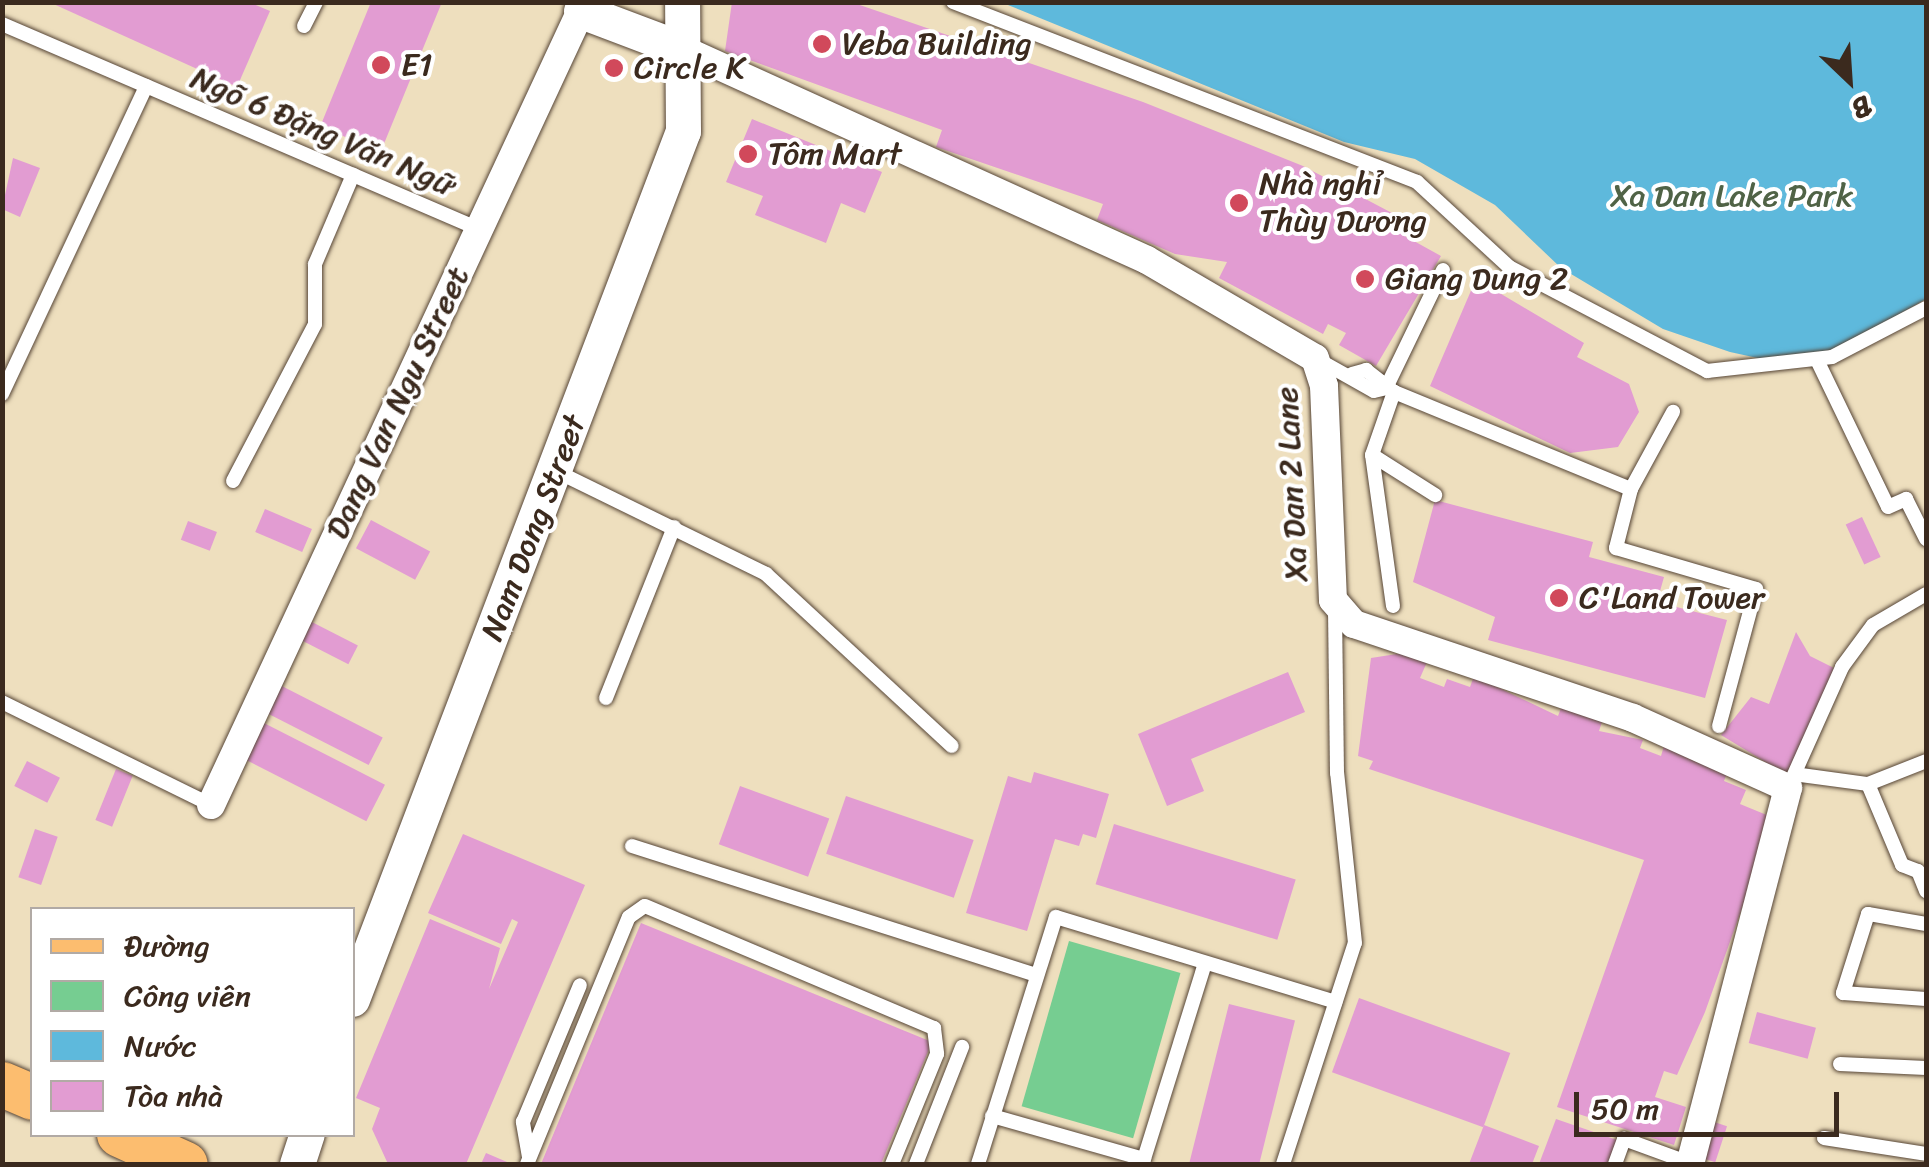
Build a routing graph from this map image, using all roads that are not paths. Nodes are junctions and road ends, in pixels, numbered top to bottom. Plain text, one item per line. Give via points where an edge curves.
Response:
1 (316, 2) edge
2 (682, 2) edge
3 (953, 2) edge
4 (583, 7) edge
5 (2, 24) edge
6 (304, 26) dead end
7 (684, 50) junction
8 (146, 86) junction
9 (353, 176) junction
10 (479, 229) junction
11 (1443, 270) dead end
12 (1923, 316) edge
13 (1315, 358) junction
14 (1817, 360) junction
15 (1390, 390) junction
16 (2, 394) edge
17 (1673, 412) dead end
18 (1372, 456) junction
19 (556, 472) junction
20 (233, 481) dead end
21 (1631, 489) junction
22 (1435, 495) dead end
23 (674, 527) junction
24 (1926, 538) edge
25 (1926, 594) edge
26 (1335, 606) junction
27 (1392, 606) dead end
28 (606, 698) dead end
29 (2, 702) edge
30 (1719, 726) dead end
31 (952, 746) dead end
32 (1926, 761) edge
33 (1795, 781) junction
34 (1868, 784) junction
35 (212, 805) joint
36 (632, 846) dead end
37 (1926, 891) edge
38 (1926, 924) edge
39 (1204, 962) junction
40 (1037, 975) junction
41 (580, 985) dead end
42 (355, 991) edge
43 (1926, 999) edge
44 (1335, 1002) junction
45 (962, 1047) dead end
46 (1840, 1064) dead end
47 (1926, 1068) edge
48 (2, 1084) edge
49 (30, 1096) edge
50 (992, 1116) junction
51 (130, 1137) edge
52 (305, 1137) edge
53 (1824, 1138) dead end
54 (183, 1151) edge
55 (1926, 1154) edge
56 (528, 1162) edge
57 (297, 1164) edge
58 (892, 1164) edge
59 (916, 1164) edge
60 (978, 1164) edge
61 (1283, 1164) edge
62 (1615, 1164) edge
63 (1689, 1164) edge

1 - 6 lane
2 - 7 street
3 - 14 lane via 1417,182 1510,267 1693,365 1732,375
4 - 7 street
4 - 10 street, Dang Van Ngu Street
5 - 8 lane, Ngõ 6 Đặng Văn Ngữ
7 - 13 street, Xa Dan 2 Lane via 1147,260
7 - 19 street, Nam Dong Street via 682,131
8 - 9 lane, Ngõ 6 Đặng Văn Ngữ
8 - 16 lane
9 - 10 lane, Ngõ 6 Đặng Văn Ngữ
9 - 20 lane via 315,264 314,324
10 - 35 street, Dang Van Ngu Street
11 - 15 lane
12 - 14 lane
13 - 15 lane via 1352,374 1366,370
13 - 26 street, Xa Dan 2 Lane via 1324,386
14 - 24 lane via 1888,507 1906,499
15 - 18 lane
15 - 21 lane
17 - 21 lane
18 - 22 lane
18 - 27 lane
19 - 23 lane
19 - 42 street, Nam Dong Street
21 - 30 lane via 1616,548 1756,590
23 - 28 lane
23 - 31 lane via 797,597
25 - 33 lane via 1873,626 1842,667
26 - 33 street, Xa Dan 2 Lane via 1368,630 1633,718
26 - 44 lane via 1337,773 1354,943
29 - 35 lane
32 - 34 lane
33 - 34 lane
33 - 63 street
34 - 37 lane via 1902,865 1918,870
36 - 40 lane
38 - 43 lane via 1868,914 1843,993
39 - 40 lane via 1056,917
39 - 44 lane
39 - 50 lane via 1144,1159
40 - 50 lane
41 - 56 lane via 523,1122
44 - 61 lane
45 - 59 lane
46 - 47 lane
48 - 49 main road
50 - 60 lane
51 - 54 main road
52 - 57 street
53 - 55 lane
56 - 58 lane via 629,917 645,906 934,1028 937,1054
62 - 63 lane via 1624,1139

